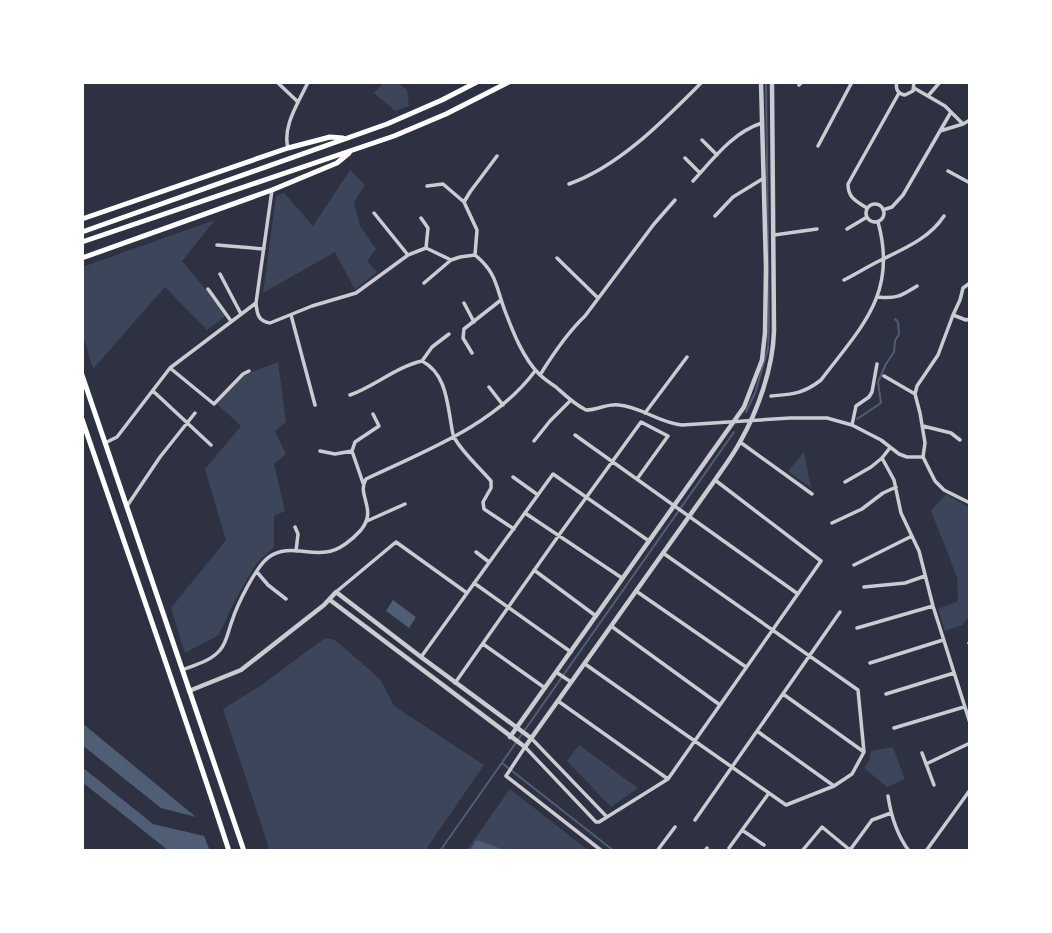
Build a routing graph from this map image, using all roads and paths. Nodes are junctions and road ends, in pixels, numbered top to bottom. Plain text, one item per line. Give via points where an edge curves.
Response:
1 (277, 82) edge
2 (308, 82) edge
3 (477, 82) edge
4 (509, 82) edge
5 (702, 82) edge
6 (761, 82) edge
7 (772, 82) edge
8 (852, 82) edge
9 (897, 82) edge
10 (914, 82) edge
11 (940, 82) edge
12 (914, 88) junction
13 (899, 93) junction
14 (928, 96) junction
15 (299, 102) junction
16 (951, 112) junction
17 (970, 120) edge
18 (762, 123) junction
19 (963, 124) junction
20 (940, 131) junction
21 (346, 138) junction
22 (702, 140) dead end
23 (818, 146) dead end
24 (288, 148) junction
25 (351, 151) junction
26 (717, 155) junction
27 (497, 156) dead end
28 (685, 158) dead end
29 (948, 171) dead end
30 (700, 173) junction
31 (767, 174) junction
32 (693, 181) dead end
33 (970, 183) edge
34 (569, 184) dead end
35 (427, 186) dead end
36 (272, 190) junction
37 (675, 200) dead end
38 (464, 202) junction
39 (867, 208) junction
40 (883, 210) junction
41 (374, 213) dead end
42 (715, 216) dead end
43 (944, 216) dead end
44 (867, 217) junction
45 (421, 218) dead end
46 (82, 219) edge
47 (878, 222) junction
48 (817, 229) dead end
49 (847, 229) dead end
50 (82, 232) edge
51 (774, 235) junction
52 (82, 242) edge
53 (217, 245) dead end
54 (426, 248) junction
55 (264, 249) junction
56 (408, 255) junction
57 (475, 255) junction
58 (82, 258) edge
59 (557, 258) dead end
60 (451, 260) junction
61 (882, 260) junction
62 (220, 274) dead end
63 (844, 280) dead end
64 (424, 283) dead end
65 (970, 283) edge
66 (917, 286) dead end
67 (208, 289) dead end
68 (878, 297) junction
69 (598, 298) junction
70 (501, 300) junction
71 (256, 303) junction
72 (464, 303) dead end
73 (241, 314) junction
74 (291, 315) junction
75 (953, 315) junction
76 (970, 319) edge
77 (231, 321) junction
78 (474, 322) junction
79 (449, 334) dead end
80 (472, 353) dead end
81 (687, 357) dead end
82 (422, 360) junction
83 (877, 364) dead end
84 (170, 368) junction
85 (536, 370) junction
86 (249, 371) dead end
87 (82, 375) edge
88 (540, 375) junction
89 (884, 376) dead end
90 (489, 387) dead end
91 (153, 391) junction
92 (915, 394) junction
93 (350, 395) dead end
94 (771, 396) dead end
95 (570, 401) junction
96 (316, 405) dead end
97 (503, 405) junction
98 (195, 413) dead end
99 (645, 413) junction
100 (373, 414) dead end
101 (82, 419) edge
102 (750, 421) junction
103 (733, 422) junction
104 (187, 423) junction
105 (852, 425) junction
106 (923, 426) junction
107 (575, 435) dead end
108 (453, 437) junction
109 (960, 440) dead end
110 (534, 442) dead end
111 (740, 442) junction
112 (105, 443) junction
113 (211, 445) dead end
114 (890, 449) junction
115 (320, 451) dead end
116 (352, 451) junction
117 (923, 457) junction
118 (882, 458) junction
119 (613, 461) junction
120 (513, 477) dead end
121 (637, 479) junction
122 (715, 480) junction
123 (845, 482) dead end
124 (363, 483) junction
125 (896, 487) junction
126 (812, 494) dead end
127 (538, 495) junction
128 (586, 498) junction
129 (969, 501) edge
130 (405, 504) dead end
131 (127, 506) junction
132 (676, 507) junction
133 (525, 513) junction
134 (688, 515) junction
135 (367, 521) junction
136 (832, 523) dead end
137 (295, 527) dead end
138 (513, 529) junction
139 (559, 535) junction
140 (912, 536) junction
141 (649, 541) junction
142 (296, 551) junction
143 (476, 552) dead end
144 (663, 553) junction
145 (489, 562) junction
146 (854, 565) dead end
147 (534, 570) junction
148 (257, 572) junction
149 (925, 576) junction
150 (623, 578) junction
151 (474, 583) junction
152 (864, 587) dead end
153 (636, 591) junction
154 (336, 592) junction
155 (467, 593) junction
156 (798, 594) junction
157 (286, 600) dead end
158 (330, 600) junction
159 (933, 606) junction
160 (508, 608) junction
161 (840, 612) dead end
162 (596, 616) junction
163 (611, 626) junction
164 (857, 628) dead end
165 (773, 630) junction
166 (943, 640) junction
167 (482, 644) junction
168 (571, 652) junction
169 (421, 657) junction
170 (809, 657) junction
171 (870, 663) dead end
172 (585, 664) junction
173 (746, 667) junction
174 (182, 670) junction
175 (954, 673) junction
176 (559, 674) junction
177 (185, 677) junction
178 (570, 681) junction
179 (173, 682) junction
180 (455, 682) junction
181 (545, 688) junction
182 (190, 691) junction
183 (783, 694) junction
184 (886, 694) dead end
185 (558, 701) junction
186 (720, 705) junction
187 (964, 707) junction
188 (970, 723) edge
189 (894, 728) dead end
190 (518, 729) junction
191 (757, 731) junction
192 (530, 737) junction
193 (512, 738) junction
194 (695, 741) junction
195 (970, 743) edge
196 (523, 746) junction
197 (864, 752) junction
198 (922, 753) dead end
199 (926, 764) junction
200 (733, 766) junction
201 (668, 779) junction
202 (934, 785) dead end
203 (834, 786) junction
204 (970, 790) edge
205 (769, 793) junction
206 (888, 796) dead end
207 (891, 813) junction
208 (607, 817) junction
209 (695, 820) dead end
210 (675, 827) dead end
211 (742, 829) junction
212 (764, 845) dead end
213 (729, 848) dead end
214 (849, 850) edge
215 (229, 851) edge
216 (244, 851) edge
217 (602, 851) edge
218 (657, 851) edge
219 (802, 851) edge
220 (909, 851) edge
221 (926, 851) edge

1 - 15 street
2 - 15 street
3 - 21 main road
4 - 25 main road via 446,114
5 - 34 street via 605,168
6 - 18 street
7 - 31 street
8 - 23 street
9 - 13 street
10 - 12 street
11 - 14 street
12 - 13 street via 909,94
12 - 14 street
13 - 39 street via 848,184 852,198
14 - 16 street
15 - 24 street via 285,138
16 - 19 street
16 - 20 street
17 - 19 street
18 - 26 street
18 - 31 street
19 - 20 street
20 - 40 street via 903,195
21 - 24 main road via 330,137
21 - 50 main road
22 - 26 street
24 - 46 main road
25 - 36 main road via 337,163
25 - 52 main road
26 - 30 street
27 - 38 street
28 - 30 street
29 - 33 street
30 - 32 street
31 - 42 street
31 - 51 street
31 - 103 street via 762,360 744,407
35 - 38 street via 443,184
36 - 55 street
36 - 58 main road
37 - 69 street
38 - 57 street via 477,230
39 - 40 street via 876,204
39 - 44 street
40 - 47 street
41 - 56 street
43 - 61 street via 929,234
44 - 47 street
44 - 49 street
45 - 54 street via 428,228
47 - 61 street
48 - 51 street
51 - 102 street via 774,351
53 - 55 street
54 - 56 street
54 - 60 street
55 - 71 street
56 - 74 street via 356,293
57 - 60 street
57 - 70 street via 490,270
59 - 69 street
60 - 64 street
61 - 63 street
61 - 68 street
62 - 73 street
65 - 75 street via 963,288
66 - 68 street via 900,297
67 - 77 street
68 - 94 street via 821,380 798,394
69 - 88 street
70 - 78 street
70 - 85 street via 524,354
71 - 73 street
71 - 74 street via 264,322
72 - 78 street
73 - 77 street
74 - 96 street
75 - 76 street
75 - 92 street via 938,355
77 - 84 street
78 - 80 street via 464,329 463,338
79 - 82 street
81 - 99 street
82 - 93 street
82 - 108 street via 437,373 443,386
83 - 105 street via 872,392 856,405
84 - 86 street via 214,404
84 - 91 street
85 - 88 street
85 - 97 street
87 - 112 main road
88 - 95 street
89 - 92 street
90 - 97 street
91 - 104 street
91 - 112 street via 117,437
92 - 106 street
95 - 99 street via 586,410 617,404
95 - 110 street
97 - 108 street
98 - 104 street
99 - 103 street via 673,424
100 - 116 street via 379,426 355,442
101 - 179 main road
102 - 103 street
102 - 105 street via 827,418
102 - 111 street
103 - 132 street
104 - 113 street
104 - 131 street
105 - 114 street
106 - 109 street
106 - 117 street
107 - 119 street
108 - 124 street
108 - 138 street via 491,481 484,509
111 - 122 street
111 - 126 street
112 - 131 main road
114 - 117 street via 907,457
114 - 118 street
115 - 116 street
116 - 124 street
117 - 129 street via 944,490
118 - 123 street
118 - 125 street
119 - 121 street
119 - 121 street via 641,422 668,436
119 - 128 street
120 - 127 street
121 - 132 street
122 - 134 street
122 - 156 street via 821,561
124 - 135 street
125 - 136 street
125 - 140 street
127 - 128 street via 553,474
127 - 133 street
128 - 139 street
128 - 141 street
130 - 135 street
131 - 174 main road
132 - 134 street
132 - 141 street
133 - 138 street
133 - 139 street
134 - 144 street
134 - 156 street
135 - 142 street via 338,549
137 - 142 street
138 - 145 street
139 - 147 street
139 - 150 street
140 - 146 street
140 - 149 street
141 - 150 street
142 - 148 street via 278,552
143 - 145 street
144 - 153 street
144 - 165 street
145 - 151 street
147 - 160 street
147 - 162 street
148 - 157 street
148 - 174 street via 218,653
149 - 152 street
149 - 159 street
150 - 162 street
151 - 155 street
151 - 160 street
153 - 163 street
153 - 173 street
154 - 155 street via 396,542
154 - 158 street
154 - 169 street
155 - 169 street
156 - 165 street
158 - 182 street via 240,670
158 - 193 street
159 - 164 street
159 - 166 street
160 - 167 street
160 - 168 street
161 - 170 street
162 - 168 street
163 - 172 street
163 - 186 street
165 - 170 street
165 - 173 street
166 - 171 street
166 - 175 street
167 - 180 street
167 - 181 street
168 - 176 street
169 - 180 street
170 - 183 street
170 - 197 street via 858,690
172 - 178 street
172 - 194 street
173 - 186 street
174 - 177 main road
175 - 184 street
175 - 187 street
176 - 178 street
176 - 181 street
177 - 179 main road
177 - 182 main road
178 - 185 street
179 - 215 main road
180 - 190 street
181 - 190 street
182 - 216 main road
183 - 191 street
183 - 197 street
185 - 192 street
185 - 201 street
186 - 194 street
187 - 188 street
187 - 189 street
190 - 192 street
190 - 193 street
191 - 200 street
191 - 203 street
192 - 196 street
192 - 208 street
193 - 196 street
194 - 200 street
194 - 201 street
195 - 199 street
196 - 208 street via 596,822
196 - 217 street via 506,776
197 - 203 street via 852,774
198 - 199 street
199 - 202 street
200 - 205 street
200 - 209 street
201 - 208 street
203 - 205 street via 786,805
204 - 221 street
205 - 211 street
206 - 207 street
207 - 214 street via 872,820
207 - 220 street
210 - 218 street
211 - 212 street
211 - 213 street
214 - 219 street via 822,827

